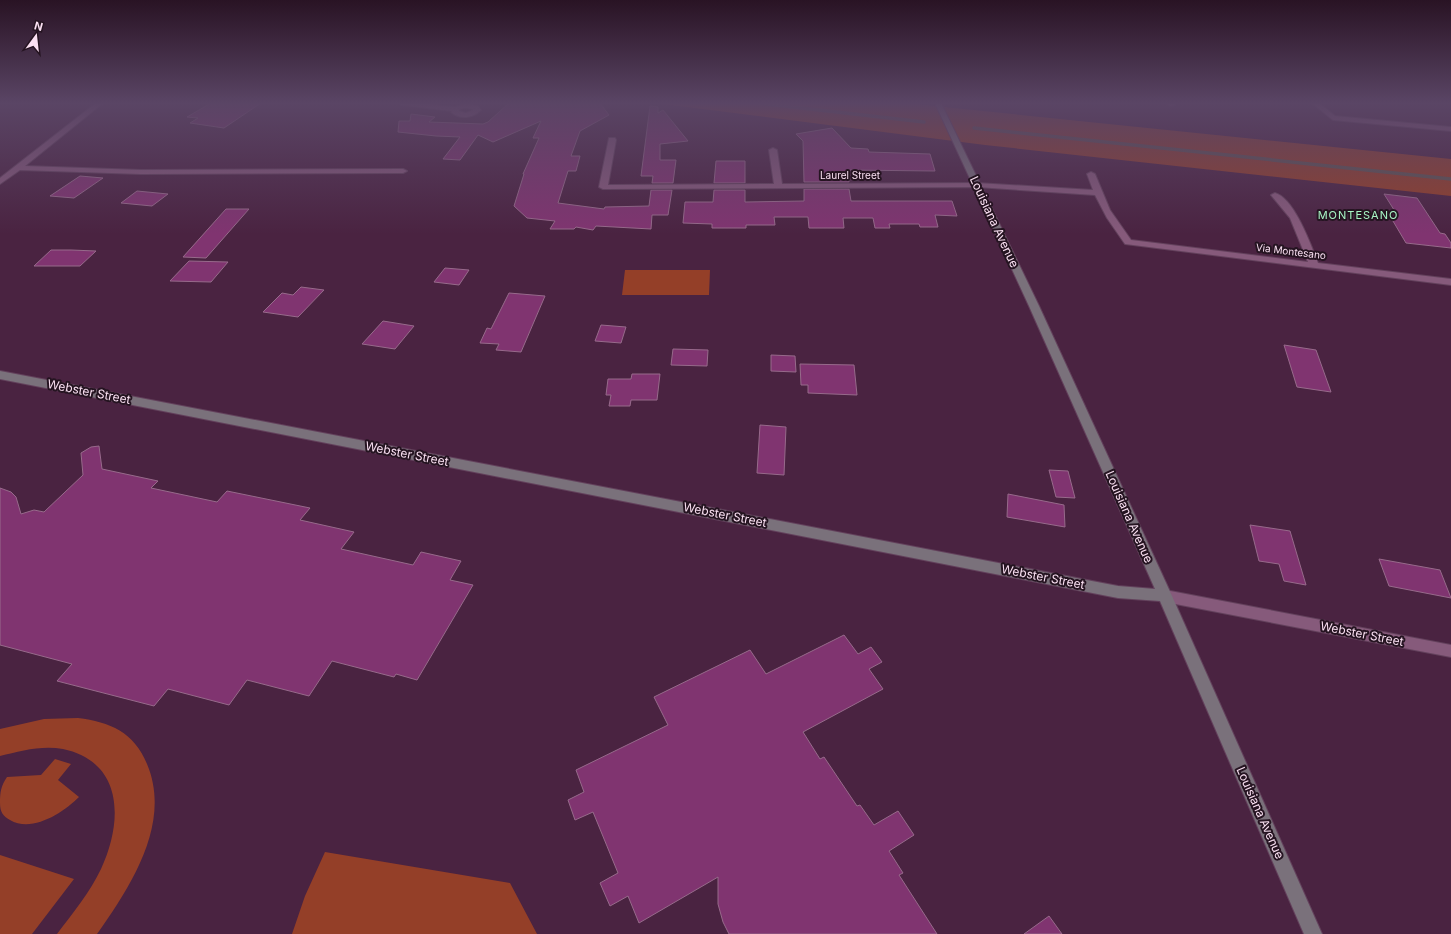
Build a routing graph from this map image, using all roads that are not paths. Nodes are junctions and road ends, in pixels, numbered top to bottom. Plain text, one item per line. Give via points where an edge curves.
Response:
1 (45, 147) edge
2 (611, 147) edge
3 (959, 147) edge
4 (773, 150) dead end
5 (18, 168) junction
6 (403, 171) dead end
7 (1091, 174) dead end
8 (0, 182) edge
9 (977, 185) junction
10 (778, 187) junction
11 (1096, 193) junction
12 (1275, 194) dead end
13 (1314, 265) junction
14 (1451, 282) edge
15 (0, 375) edge
16 (1165, 596) junction
17 (1451, 651) edge
18 (1313, 934) edge

1 - 5 street
2 - 10 street, Laurel Street via 603,187
3 - 9 street, Louisiana Avenue
4 - 10 street
5 - 6 street via 141,172
5 - 8 street
7 - 11 street
9 - 10 street, Laurel Street
9 - 11 street, Laurel Street
9 - 16 street, Louisiana Avenue
11 - 13 street, Via Montesano via 1128,242
12 - 13 street via 1292,213
13 - 14 street, Via Montesano
15 - 16 street, Webster Street via 1118,592
16 - 17 street, Webster Street
16 - 18 street, Louisiana Avenue

